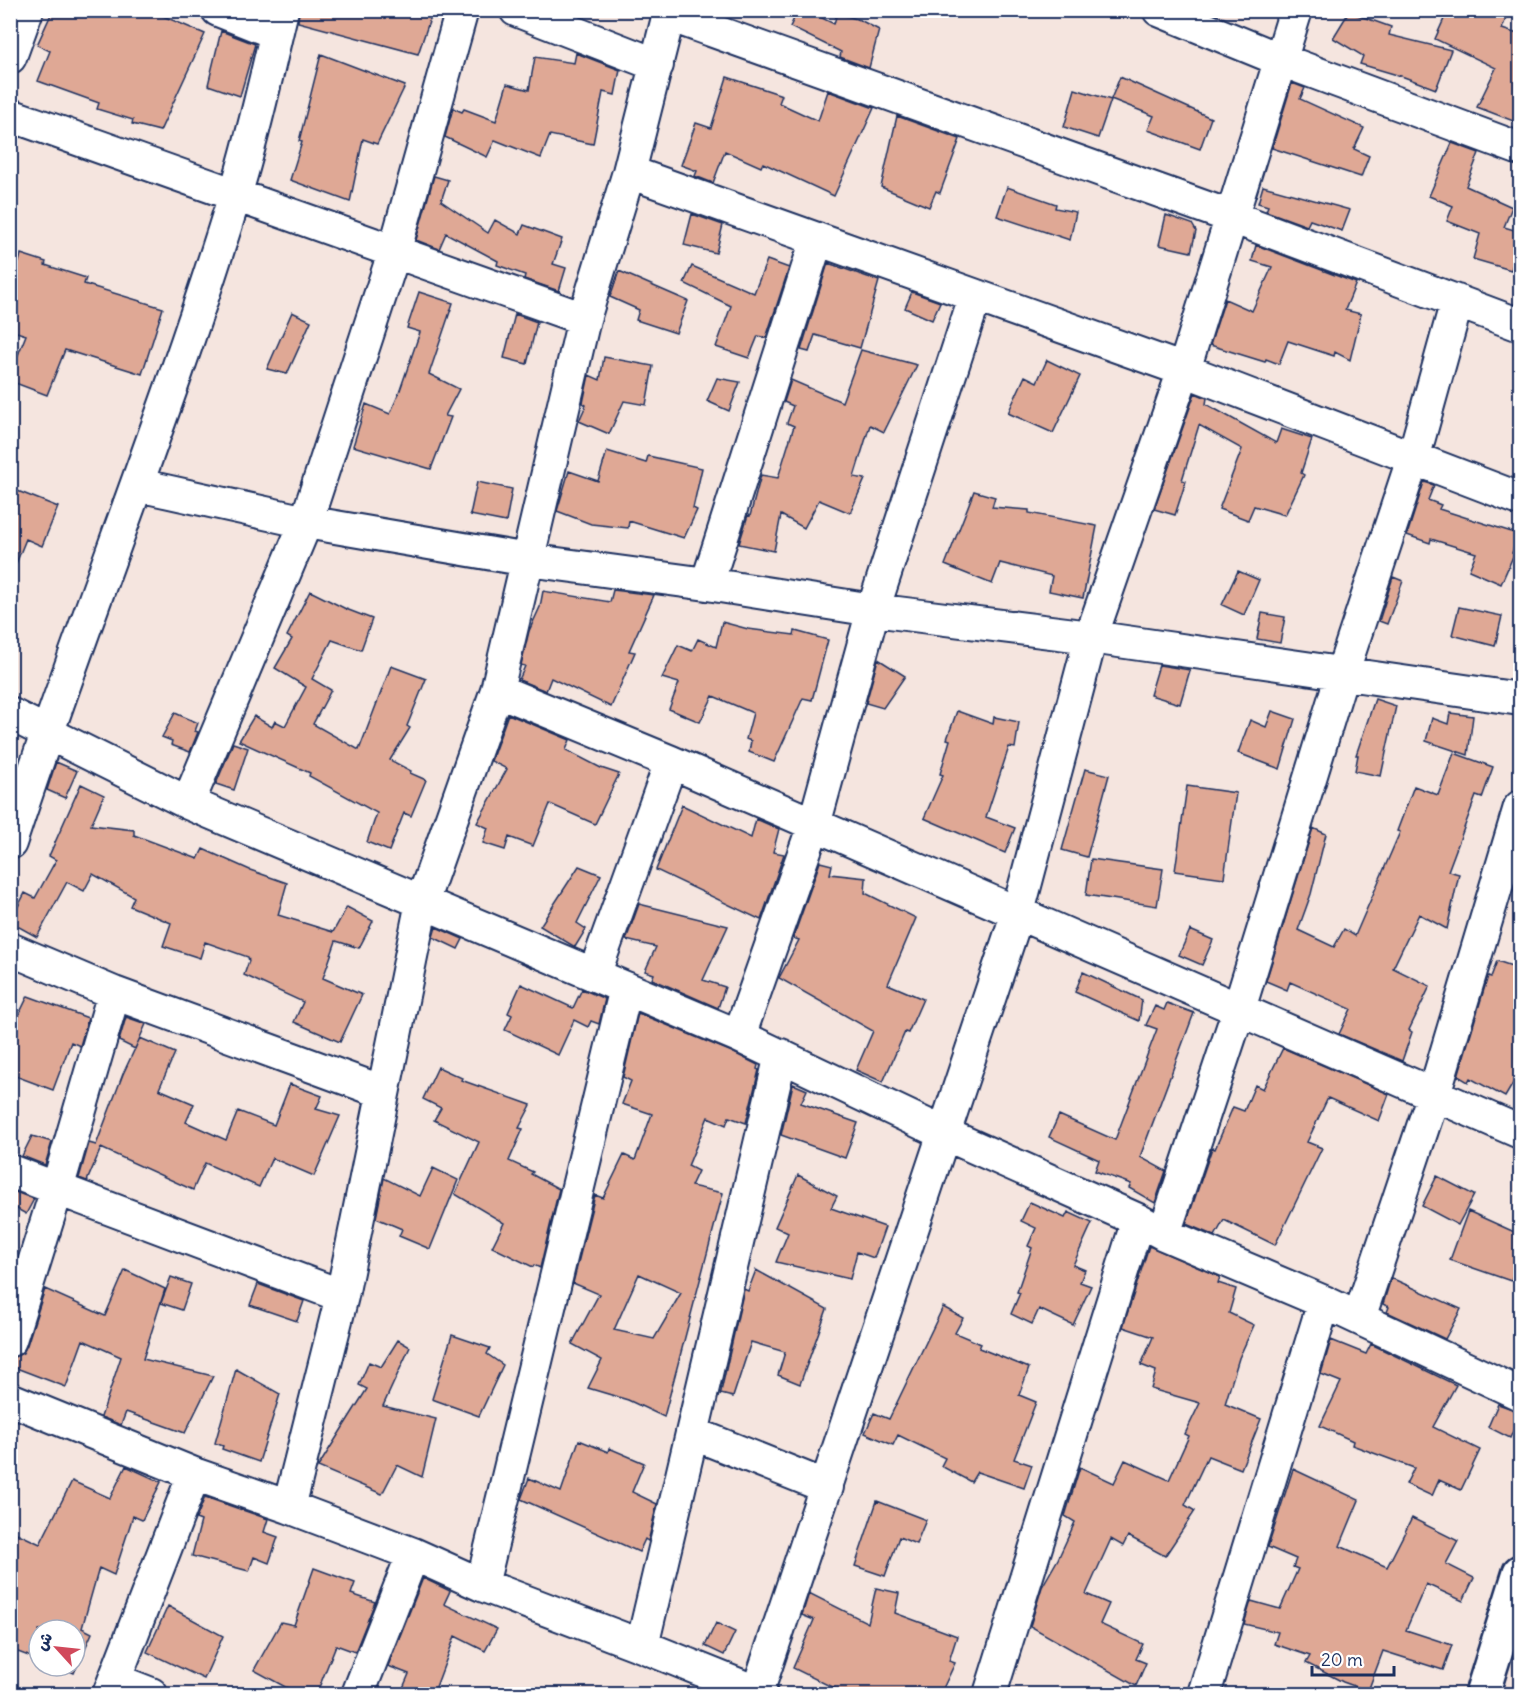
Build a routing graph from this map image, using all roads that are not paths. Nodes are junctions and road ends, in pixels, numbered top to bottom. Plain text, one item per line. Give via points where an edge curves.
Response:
1 (27, 10) edge
2 (218, 10) edge
3 (462, 10) edge
4 (516, 10) edge
5 (1159, 10) edge
6 (1296, 10) edge
7 (669, 13) edge
8 (279, 22) edge
9 (10, 57) edge
10 (1281, 60) junction
11 (657, 65) junction
12 (10, 115) edge
13 (1521, 149) edge
14 (629, 172) junction
15 (236, 194) junction
16 (1232, 217) junction
17 (817, 239) junction
18 (394, 253) junction
19 (975, 297) junction
20 (1457, 301) junction
21 (584, 320) junction
22 (1521, 325) edge
23 (1184, 370) junction
24 (1413, 459) junction
25 (138, 485) junction
26 (1521, 499) edge
27 (306, 522) junction
28 (528, 560) junction
29 (707, 584) junction
30 (873, 610) junction
31 (1091, 637) junction
32 (1342, 674) junction
33 (497, 690) junction
34 (1521, 699) edge
35 (10, 714) edge
36 (46, 733) junction
37 (671, 762) junction
38 (188, 803) junction
39 (1521, 807) edge
40 (814, 825) junction
41 (10, 843) edge
42 (422, 902) junction
43 (1018, 912) junction
44 (10, 949) edge
45 (594, 975) junction
46 (626, 988) junction
47 (114, 993) junction
48 (1239, 1009) junction
49 (739, 1036) junction
50 (781, 1055) junction
51 (383, 1092) junction
52 (1434, 1094) junction
53 (1521, 1132) edge
54 (945, 1134) junction
55 (10, 1172) edge
56 (57, 1189) junction
57 (1151, 1227) junction
58 (342, 1296) junction
59 (1324, 1302) junction
60 (1359, 1318) junction
61 (10, 1340) edge
62 (1521, 1394) edge
63 (10, 1398) edge
64 (692, 1433) junction
65 (194, 1474) junction
66 (827, 1487) junction
67 (289, 1507) junction
68 (413, 1554) junction
69 (1521, 1572) edge
70 (482, 1585) junction
71 (642, 1646) junction
72 (694, 1682) edge
73 (112, 1687) edge
74 (759, 1694) edge
75 (151, 1695) edge
76 (358, 1695) edge
77 (990, 1695) edge
78 (1204, 1695) edge
79 (1482, 1695) edge

1 - 9 street
2 - 8 street
3 - 18 street
4 - 11 street
5 - 10 street
6 - 10 street
7 - 11 street
7 - 16 street
8 - 15 street
10 - 13 street
10 - 16 street
11 - 14 street
12 - 15 street
14 - 17 street
14 - 21 street
15 - 18 street
15 - 25 street
16 - 20 street
16 - 23 street
17 - 19 street
17 - 29 street
18 - 21 street
18 - 27 street
19 - 23 street
19 - 30 street
20 - 22 street
20 - 24 street
21 - 28 street
23 - 24 street
23 - 31 street
24 - 26 street
24 - 32 street
25 - 27 street
25 - 36 street
27 - 28 street
27 - 38 street
28 - 29 street
28 - 33 street
29 - 30 street
30 - 31 street
30 - 40 street
31 - 32 street
31 - 43 street
32 - 34 street
32 - 48 street
33 - 37 street
33 - 42 street
35 - 36 street
36 - 38 street
36 - 41 street
37 - 40 street
37 - 45 street
38 - 42 street
39 - 52 street
40 - 43 street
40 - 49 street
42 - 45 street
42 - 51 street
43 - 48 street
43 - 54 street
44 - 47 street
45 - 46 street
46 - 49 street
46 - 70 street
47 - 51 street
47 - 56 street
48 - 52 street
48 - 57 street
49 - 50 street
50 - 54 street
50 - 64 street
51 - 58 street
52 - 53 street
52 - 60 street
54 - 57 street
54 - 66 street
55 - 56 street
56 - 58 street
56 - 61 street
57 - 59 street
57 - 77 street
58 - 67 street
59 - 60 street
59 - 78 street
60 - 62 street
63 - 65 street
64 - 66 street
64 - 71 street
65 - 67 street
65 - 73 street
66 - 74 street
67 - 68 street
68 - 70 street
68 - 76 street
69 - 79 street
70 - 71 street
71 - 72 street
72 - 74 street
73 - 75 street

